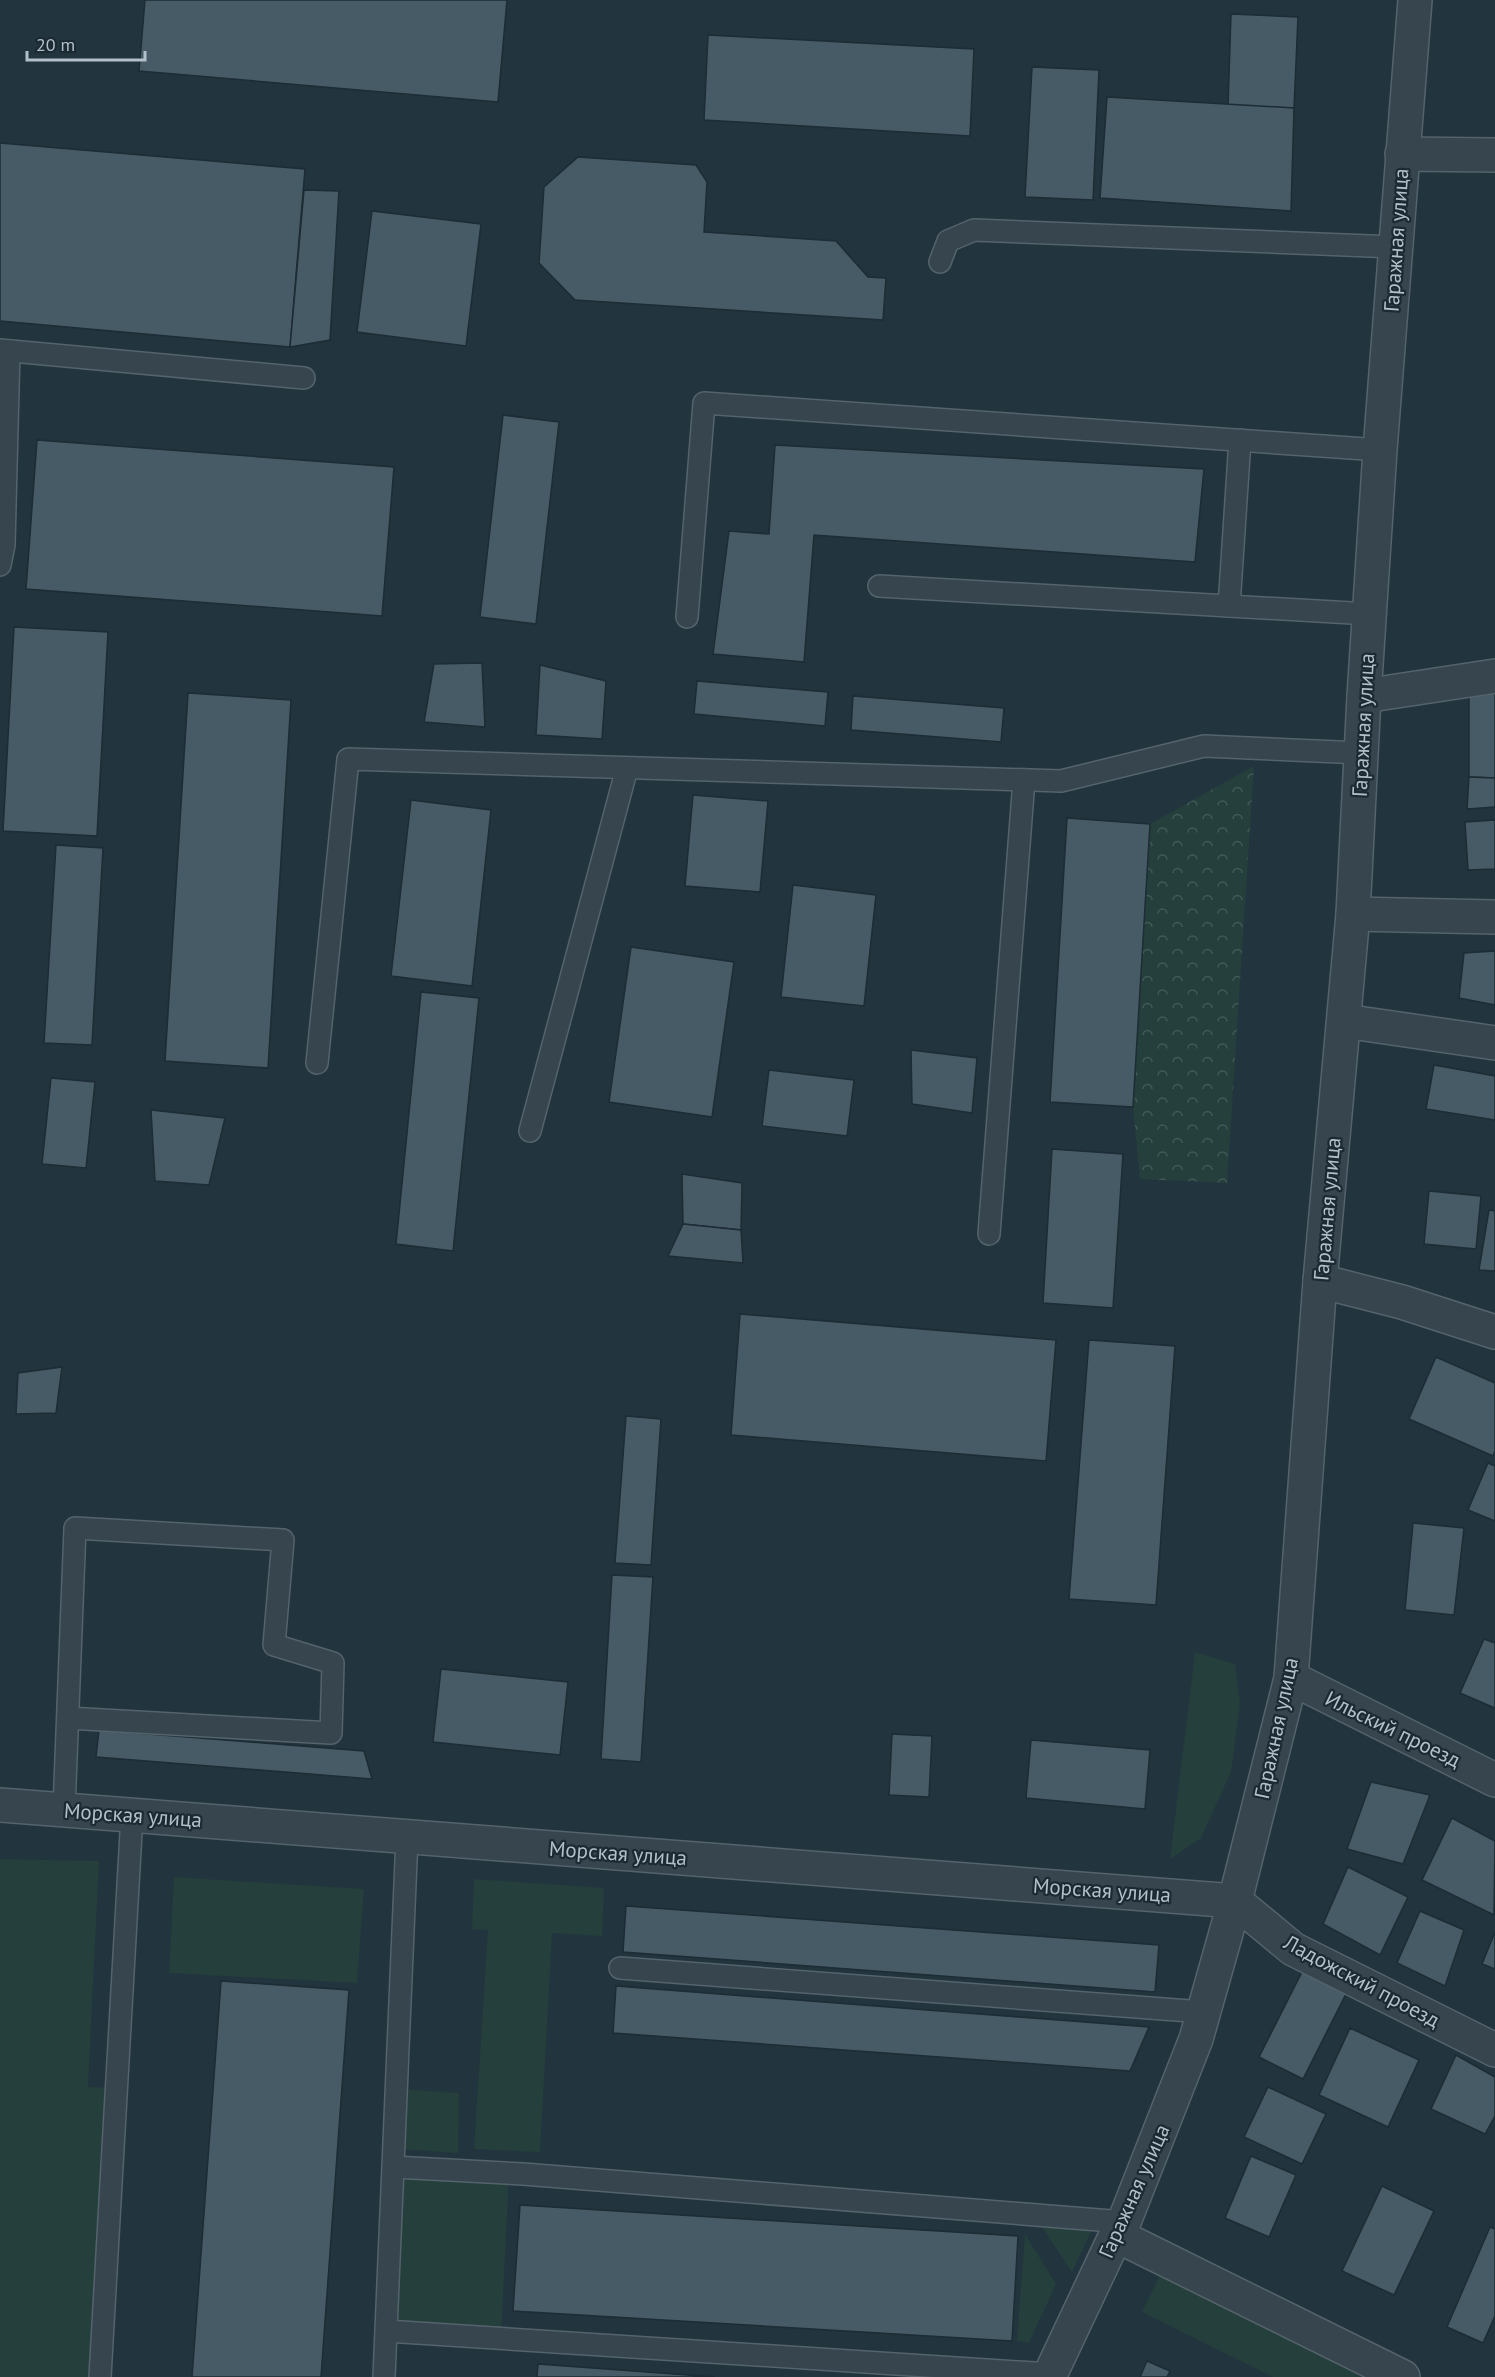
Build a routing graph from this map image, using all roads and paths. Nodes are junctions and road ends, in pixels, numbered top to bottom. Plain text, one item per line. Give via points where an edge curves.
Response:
1 (1415, 0) edge
2 (1402, 154) junction
3 (1495, 154) edge
4 (1395, 247) junction
5 (940, 262) dead end
6 (5, 351) edge
7 (304, 378) dead end
8 (1240, 440) junction
9 (1380, 450) junction
10 (0, 565) edge
11 (879, 586) dead end
12 (1229, 606) junction
13 (1369, 614) junction
14 (687, 617) dead end
15 (1495, 676) edge
16 (1364, 696) junction
17 (1361, 753) junction
18 (627, 768) junction
19 (1024, 780) junction
20 (1353, 914) junction
21 (1495, 917) edge
22 (1344, 1021) junction
23 (1495, 1043) edge
24 (317, 1063) dead end
25 (530, 1131) dead end
26 (989, 1234) dead end
27 (1320, 1281) junction
28 (1495, 1332) edge
29 (1291, 1677) junction
30 (68, 1718) junction
31 (1495, 1780) edge
32 (0, 1805) edge
33 (64, 1810) junction
34 (132, 1815) junction
35 (407, 1837) junction
36 (1235, 1901) junction
37 (620, 1968) dead end
38 (1203, 2012) junction
39 (1495, 2050) edge
40 (394, 2167) junction
41 (1120, 2229) junction
42 (386, 2331) junction
43 (1049, 2376) edge
44 (100, 2377) edge
45 (384, 2377) edge
46 (1404, 2377) edge

1 - 2 street, Гаражная улица
2 - 3 street
2 - 4 street, Гаражная улица
4 - 5 lane via 974,230 948,241
4 - 9 street, Гаражная улица
6 - 7 lane
6 - 10 lane
8 - 9 lane
8 - 12 lane
8 - 14 lane via 704,403
9 - 13 street, Гаражная улица
11 - 12 lane
12 - 13 lane
13 - 16 street, Гаражная улица
15 - 16 street
16 - 17 street, Гаражная улица
17 - 19 lane via 1204,746 1061,781
17 - 20 street, Гаражная улица
18 - 19 lane
18 - 24 lane via 348,759
18 - 25 lane
19 - 26 lane
20 - 21 street
20 - 22 street, Гаражная улица
22 - 23 street
22 - 27 street, Гаражная улица
27 - 28 street
27 - 29 street, Гаражная улица
29 - 31 street, Ильский проезд
29 - 36 street, Гаражная улица
30 - 30 lane via 75,1528 283,1540 274,1645 333,1663 331,1733
30 - 33 lane
32 - 33 street, Морская улица
33 - 34 street, Морская улица
34 - 35 street, Морская улица
34 - 44 lane
35 - 36 street, Морская улица
35 - 40 lane
36 - 38 street, Гаражная улица
36 - 39 street, Ладожский проезд via 1293,1949
37 - 38 lane
38 - 41 street, Гаражная улица via 1196,2039
40 - 41 lane via 523,2174
40 - 42 lane
41 - 43 street, Гаражная улица
41 - 46 street
42 - 43 lane
42 - 45 lane

